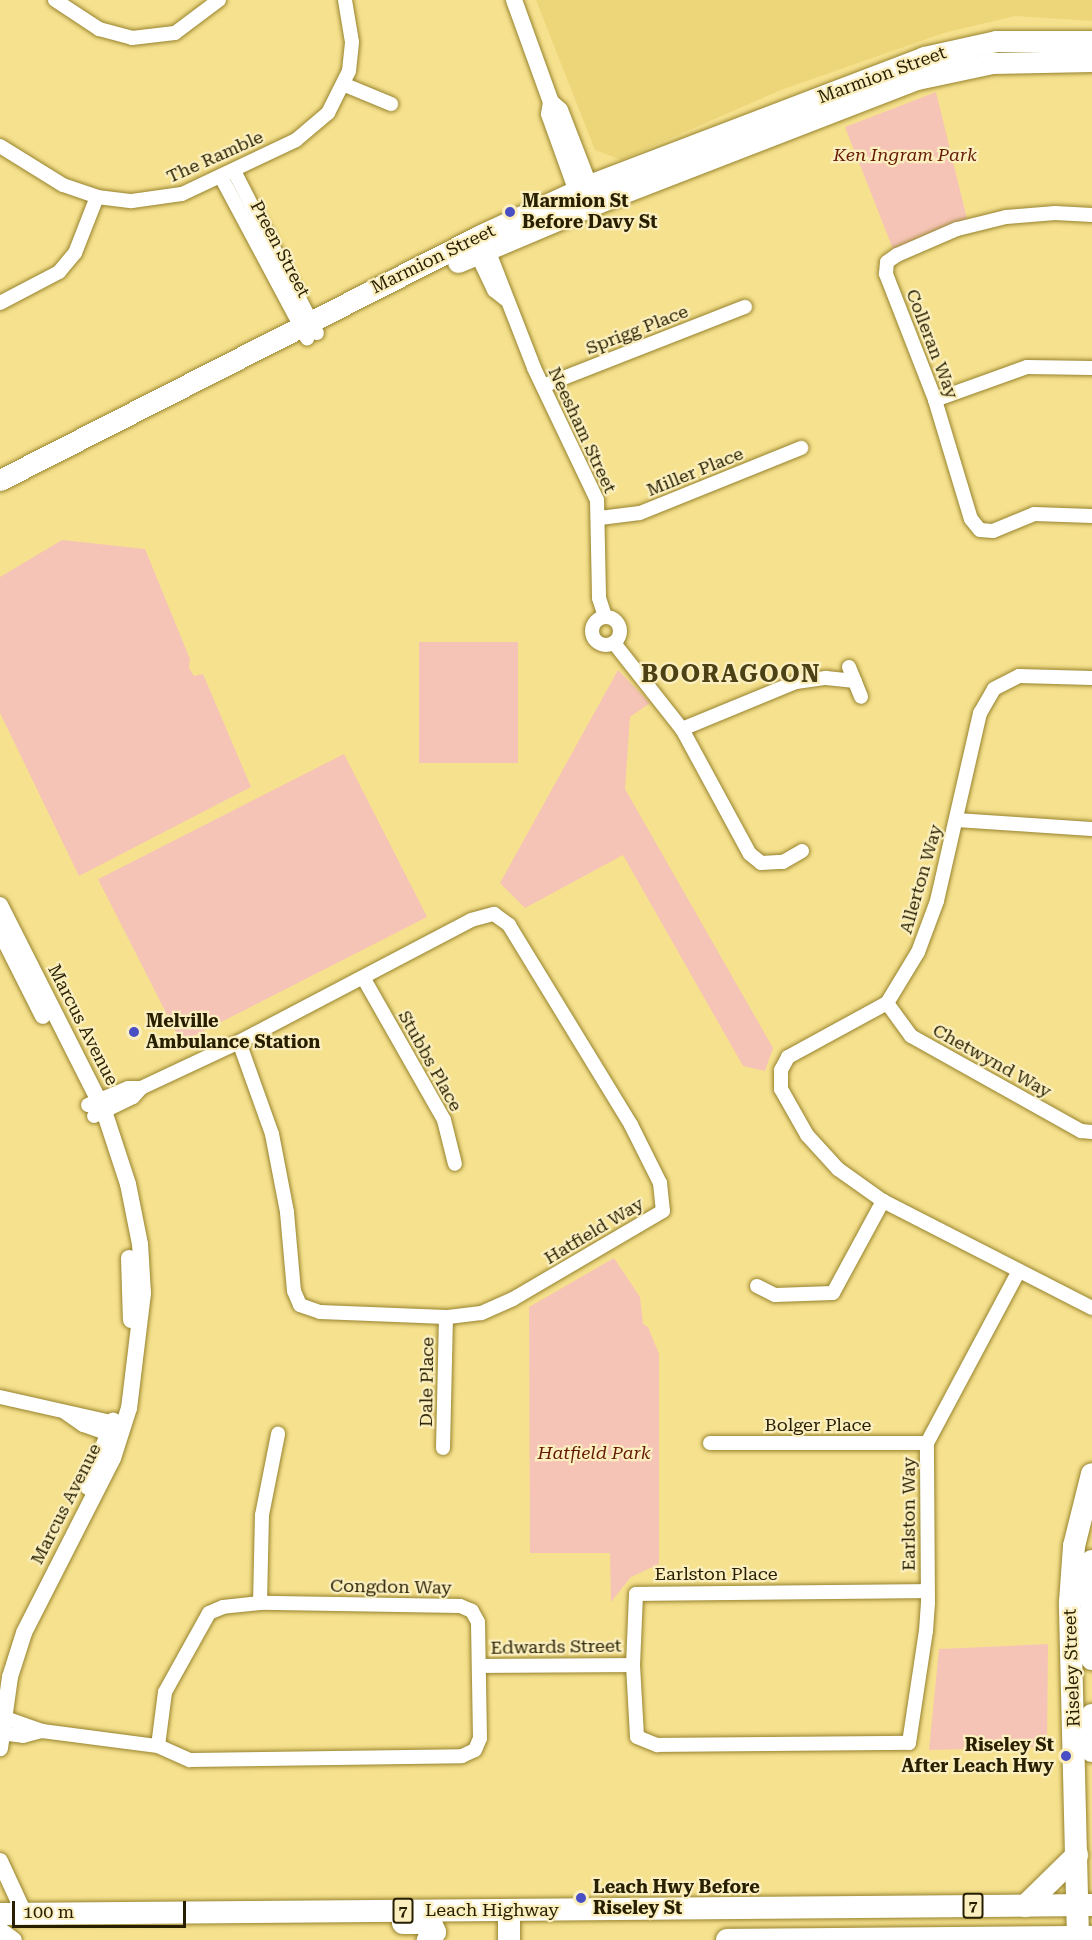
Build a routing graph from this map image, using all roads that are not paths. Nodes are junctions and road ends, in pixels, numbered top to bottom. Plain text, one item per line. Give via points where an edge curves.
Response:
1 (55, 0) edge
2 (345, 0) edge
3 (514, 0) edge
4 (210, 3) edge
5 (1092, 41) edge
6 (1092, 61) edge
7 (345, 85) junction
8 (391, 104) dead end
9 (0, 146) edge
10 (227, 174) junction
11 (97, 197) junction
12 (586, 197) junction
13 (1092, 215) edge
14 (479, 244) junction
15 (0, 303) edge
16 (745, 307) dead end
17 (309, 330) junction
18 (1092, 368) edge
19 (543, 386) junction
20 (935, 400) junction
21 (801, 448) dead end
22 (0, 480) edge
23 (0, 496) edge
24 (1092, 516) edge
25 (600, 518) junction
26 (604, 617) junction
27 (614, 643) junction
28 (849, 668) dead end
29 (1092, 678) edge
30 (855, 681) junction
31 (861, 697) dead end
32 (681, 729) junction
33 (956, 820) junction
34 (1092, 829) edge
35 (802, 851) dead end
36 (0, 905) edge
37 (0, 931) edge
38 (364, 979) junction
39 (888, 1003) junction
40 (239, 1042) junction
41 (96, 1108) junction
42 (1092, 1132) edge
43 (455, 1164) dead end
44 (883, 1201) junction
45 (1019, 1271) junction
46 (757, 1286) dead end
47 (1092, 1308) edge
48 (446, 1317) junction
49 (0, 1397) edge
50 (116, 1430) junction
51 (278, 1434) dead end
52 (710, 1443) dead end
53 (927, 1443) junction
54 (443, 1448) dead end
55 (1092, 1474) edge
56 (1092, 1562) edge
57 (927, 1591) junction
58 (1091, 1598) edge
59 (260, 1603) junction
60 (1092, 1642) edge
61 (1092, 1659) edge
62 (633, 1665) junction
63 (480, 1666) junction
64 (0, 1681) edge
65 (1092, 1715) edge
66 (1, 1729) edge
67 (909, 1743) joint
68 (158, 1746) junction
69 (1092, 1751) edge
70 (1077, 1855) junction
71 (0, 1860) edge
72 (1085, 1905) edge
73 (1025, 1906) junction
74 (509, 1910) junction
75 (296, 1911) junction
76 (24, 1913) junction
77 (0, 1914) edge
78 (0, 1930) edge
79 (1085, 1937) edge
80 (14, 1940) edge
81 (428, 1940) edge
82 (509, 1940) edge
83 (727, 1940) edge

1 - 4 street via 99,28 132,38 175,33
2 - 7 street, The Ramble via 352,42
3 - 12 street via 551,102 549,114
5 - 12 main road, Marmion Street via 996,41 933,54
6 - 12 main road, Marmion Street via 992,63 917,79
7 - 8 street
7 - 10 street, The Ramble via 328,112 308,132
9 - 11 street, The Ramble via 63,185
10 - 11 street, The Ramble via 167,198 132,201
10 - 17 street, Preen Street
11 - 15 street via 75,253 59,273
12 - 14 main road, Marmion Street
13 - 20 street, Colleran Way via 1006,217 957,229 887,262 886,274
14 - 17 main road, Marmion Street
14 - 19 street, Neesham Street
16 - 19 street, Sprigg Place
17 - 22 main road, Marmion Street
17 - 23 main road, Marmion Street
18 - 20 street via 1027,368
19 - 25 street, Neesham Street via 597,500
20 - 24 street, Colleran Way via 971,519 980,530 993,531 1034,514
21 - 25 street, Miller Place via 640,513
25 - 26 street, Neesham Street via 599,597
26 - 27 street, Neesham Street via 619,626
26 - 27 street, Neesham Street via 592,626 592,637 600,644
27 - 32 street, Neesham Street
28 - 30 street
29 - 33 street, Allerton Way via 1028,675 994,689 980,713
30 - 31 street
30 - 32 street via 826,678 796,682
32 - 35 street, Neesham Street via 750,854 761,863 783,862
33 - 34 street
33 - 39 street, Allerton Way via 937,901 918,952
36 - 41 street, Marcus Avenue
37 - 41 street, Marcus Avenue
38 - 40 street, Hatfield Way
38 - 43 street, Stubbs Place via 444,1120
38 - 48 street, Hatfield Way via 471,920 494,914 509,925 631,1125 664,1197 663,1211 649,1222 513,1299 481,1313
39 - 42 street, Chetwynd Way via 911,1036 1081,1131
39 - 44 street via 788,1057 781,1070 781,1089 807,1135 838,1169
40 - 41 street, Hatfield Way via 141,1088 128,1088
40 - 48 street, Hatfield Way via 272,1134 287,1212 294,1292 300,1305 320,1312
41 - 50 street, Marcus Avenue via 119,1187 129,1247 132,1327
44 - 45 street
44 - 46 street via 833,1293 775,1295
45 - 47 street
45 - 53 street, Earlston Way
48 - 54 street, Dale Place
49 - 50 street via 66,1413 83,1425
50 - 64 street, Marcus Avenue via 15,1630
50 - 66 street, Marcus Avenue via 87,1512 24,1633 10,1677
51 - 59 street via 262,1515
52 - 53 street, Bolger Place
53 - 57 street, Earlston Way
55 - 70 highway, Riseley Street via 1074,1546 1070,1602
56 - 58 highway, Riseley Street
57 - 62 street, Earlston Place via 636,1594
57 - 67 street, Earlston Way via 926,1631
58 - 60 highway, Riseley Street
59 - 63 street, Congdon Way via 460,1606 472,1611 478,1622
59 - 68 street, Congdon Way via 223,1607 209,1613 165,1692
60 - 61 highway, Riseley Street
62 - 63 street, Edwards Street
62 - 67 street, Earlston Place via 634,1730 648,1744
63 - 68 street, Congdon Way via 480,1738 475,1750 462,1756 190,1760
65 - 69 highway, Riseley Street
66 - 68 street, Congdon Way
70 - 72 highway, Riseley Street
70 - 73 highway
71 - 76 street
72 - 73 highway, Leach Highway / 7
72 - 79 highway, Riseley Street
73 - 74 highway, Leach Highway / 7
74 - 75 highway, Leach Highway / 7
74 - 82 highway
75 - 76 highway, Leach Highway / 7
75 - 81 highway via 318,1922 431,1923 435,1932
76 - 77 highway, Leach Highway / 7
78 - 80 street
79 - 83 highway, 7

